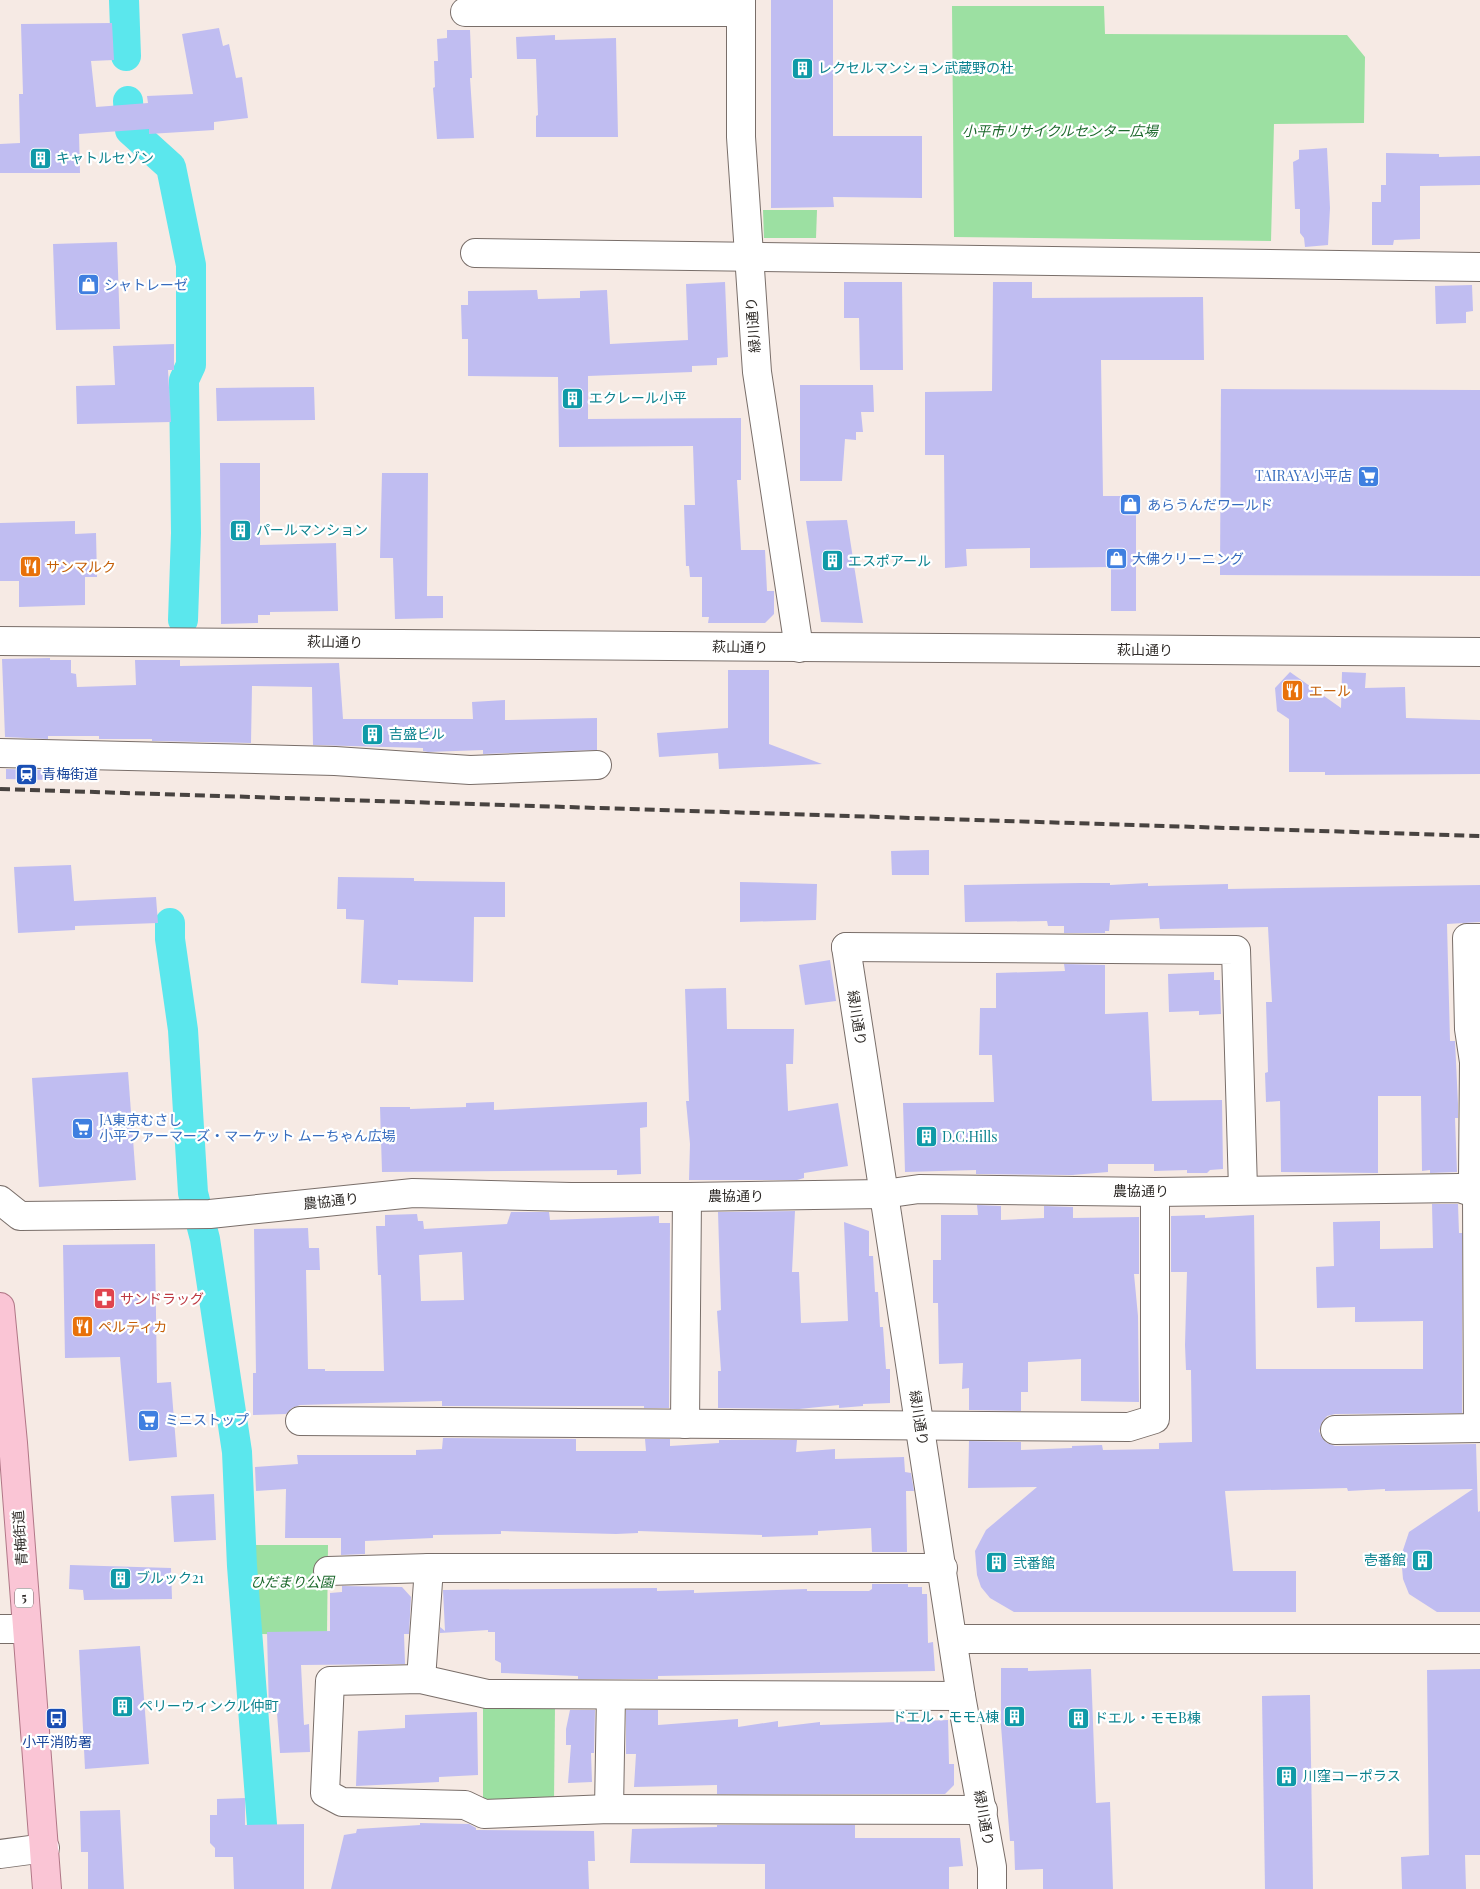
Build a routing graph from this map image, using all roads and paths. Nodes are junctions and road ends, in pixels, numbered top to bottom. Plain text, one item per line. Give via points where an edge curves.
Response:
1 (741, 6) edge
2 (465, 12) dead end
3 (476, 252) dead end
4 (748, 256) junction
5 (1480, 266) edge
6 (0, 641) edge
7 (799, 648) junction
8 (1480, 652) edge
9 (0, 753) edge
10 (597, 765) dead end
11 (1480, 938) edge
12 (1477, 1062) edge
13 (1242, 1189) junction
14 (1155, 1192) junction
15 (884, 1194) junction
16 (1479, 1195) edge
17 (687, 1197) junction
18 (0, 1200) edge
19 (0, 1307) edge
20 (1479, 1307) edge
21 (300, 1421) dead end
22 (685, 1424) junction
23 (920, 1424) junction
24 (1479, 1428) edge
25 (1335, 1430) dead end
26 (6, 1445) edge
27 (429, 1568) junction
28 (943, 1568) junction
29 (328, 1571) dead end
30 (0, 1629) edge
31 (27, 1630) junction
32 (954, 1639) junction
33 (1480, 1639) edge
34 (421, 1679) junction
35 (611, 1695) junction
36 (961, 1696) junction
37 (609, 1809) junction
38 (983, 1810) junction
39 (45, 1848) junction
40 (0, 1854) edge
41 (47, 1889) edge
42 (992, 1889) edge

1 - 2 street
1 - 4 street, 緑川通り via 741,137
3 - 4 street
4 - 5 street
4 - 7 street, 緑川通り via 759,401
6 - 7 street, 萩山通り
7 - 8 street, 萩山通り
9 - 10 street via 335,761 470,770
11 - 12 street via 1467,938 1469,1029
12 - 16 street via 1472,1178
13 - 14 street, 農協通り
13 - 15 street, 緑川通り via 1236,950 846,947
13 - 16 street, 農協通り via 1460,1188
14 - 15 street, 農協通り via 919,1189
14 - 23 street via 1155,1419 1129,1427
15 - 17 street, 農協通り
15 - 23 street, 緑川通り
16 - 20 street
17 - 18 street, 農協通り via 413,1193 198,1214 20,1216
17 - 22 street
19 - 26 main road, 青梅街道 / 5
20 - 24 street
21 - 22 street
22 - 23 street
23 - 28 street, 緑川通り
24 - 25 street
26 - 31 main road, 青梅街道 / 5
27 - 28 street
27 - 29 street
27 - 34 street
28 - 32 street, 緑川通り
30 - 31 street
31 - 39 main road, 青梅街道 / 5
32 - 33 street
32 - 36 street, 緑川通り
34 - 35 street via 487,1694
34 - 37 street via 330,1681 325,1794 342,1802 465,1805 484,1814
35 - 36 street
35 - 37 street
36 - 38 street, 緑川通り
37 - 38 street
38 - 42 street, 緑川通り
39 - 40 street
39 - 41 main road, 青梅街道 / 5

